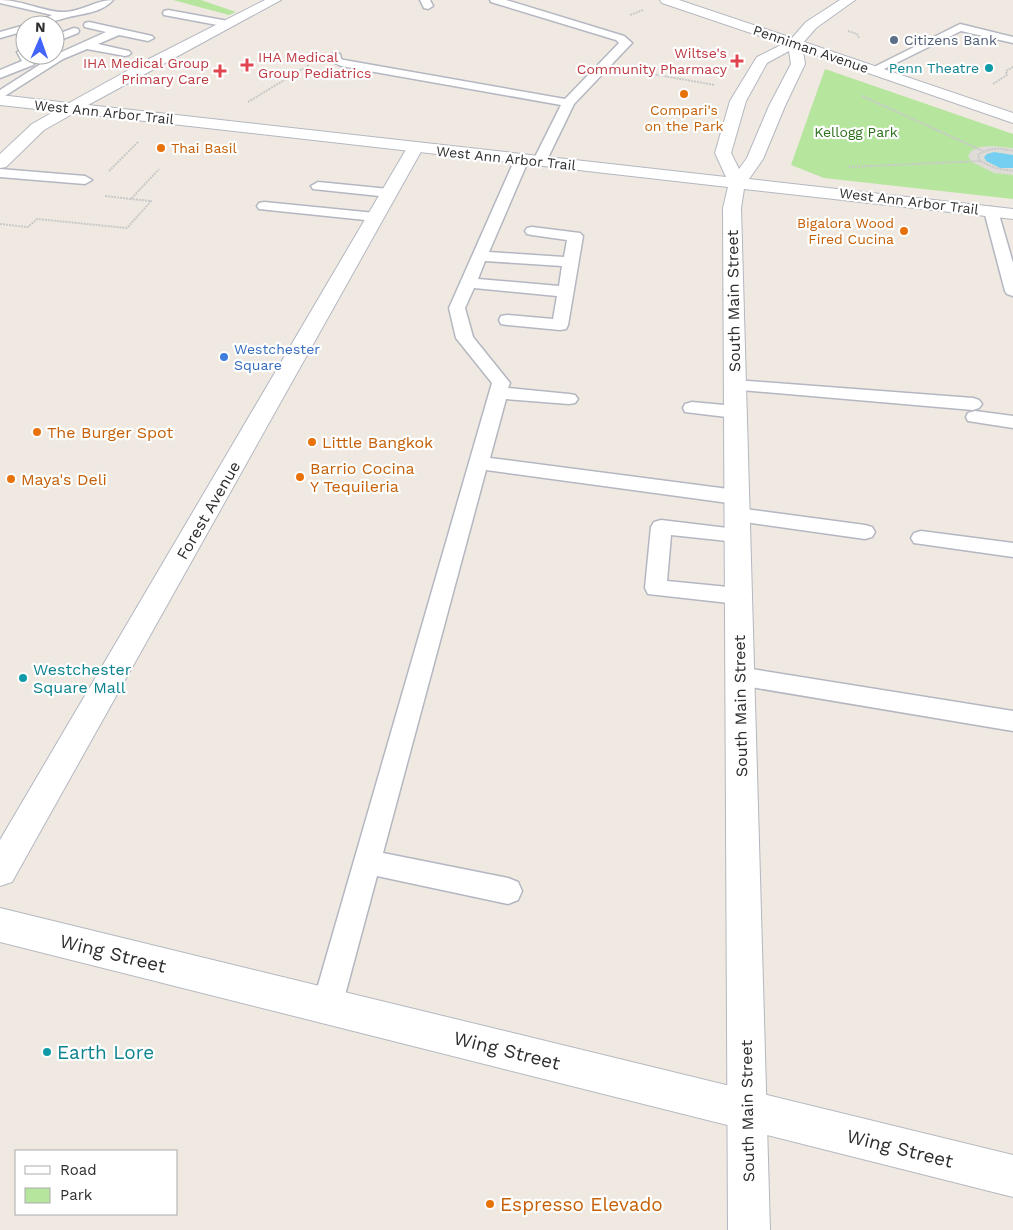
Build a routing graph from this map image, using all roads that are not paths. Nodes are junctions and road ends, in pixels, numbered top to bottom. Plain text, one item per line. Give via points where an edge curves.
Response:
1 (0, 0) edge
2 (108, 0) edge
3 (275, 0) edge
4 (495, 0) edge
5 (666, 0) edge
6 (849, 0) edge
7 (168, 13) dead end
8 (63, 15) joint
9 (228, 24) junction
10 (89, 25) dead end
11 (15, 31) edge
12 (74, 32) dead end
13 (116, 32) junction
14 (0, 35) edge
15 (65, 35) edge
16 (148, 38) dead end
17 (1013, 40) edge
18 (795, 43) junction
19 (85, 46) junction
20 (125, 53) dead end
21 (336, 56) dead end
22 (25, 65) edge
23 (874, 70) junction
24 (0, 74) edge
25 (0, 95) edge
26 (0, 100) edge
27 (568, 103) junction
28 (72, 108) junction
29 (1013, 118) edge
30 (414, 148) junction
31 (531, 160) junction
32 (0, 163) edge
33 (0, 173) edge
34 (85, 180) dead end
35 (737, 182) junction
36 (318, 186) dead end
37 (388, 194) junction
38 (264, 206) dead end
39 (991, 211) junction
40 (1013, 214) edge
41 (375, 217) junction
42 (532, 231) dead end
43 (480, 256) junction
44 (570, 262) junction
45 (468, 283) junction
46 (1013, 291) edge
47 (566, 292) junction
48 (507, 320) dead end
49 (735, 385) junction
50 (498, 393) junction
51 (569, 399) dead end
52 (692, 408) dead end
53 (735, 412) junction
54 (1013, 422) edge
55 (478, 463) junction
56 (737, 516) junction
57 (865, 532) dead end
58 (922, 538) dead end
59 (1013, 550) edge
60 (738, 596) junction
61 (739, 676) junction
62 (1013, 721) edge
63 (367, 862) junction
64 (0, 871) edge
65 (508, 891) dead end
66 (0, 925) edge
67 (327, 1006) junction
68 (746, 1110) junction
69 (1013, 1176) edge
70 (749, 1230) edge

1 - 8 lane
2 - 8 lane via 89,11
3 - 9 street
4 - 27 lane via 589,32 620,38 626,43
5 - 18 street, Penniman Avenue
6 - 18 street via 811,25
7 - 9 lane
9 - 28 street
10 - 13 lane
11 - 14 lane
12 - 15 lane
13 - 16 lane
13 - 19 lane
17 - 23 lane via 960,27
18 - 23 street, Penniman Avenue
18 - 35 street, South Main Street via 798,64 755,159
18 - 35 street via 762,60 738,100 723,153
19 - 20 lane
19 - 25 lane via 59,57
21 - 27 lane via 335,60 341,63
22 - 24 lane
23 - 29 street, Penniman Avenue
26 - 28 street, West Ann Arbor Trail
27 - 31 lane
28 - 30 street, West Ann Arbor Trail
28 - 32 street via 38,127
30 - 31 street, West Ann Arbor Trail
30 - 37 street, Forest Avenue
31 - 35 street, West Ann Arbor Trail
31 - 43 lane
33 - 34 lane
35 - 39 street, West Ann Arbor Trail
35 - 49 street, South Main Street via 732,208
36 - 37 lane
37 - 41 street, Forest Avenue
38 - 41 lane
39 - 40 street, West Ann Arbor Trail
39 - 46 lane
41 - 64 street, Forest Avenue
42 - 44 lane via 575,236
43 - 44 lane
43 - 45 lane
44 - 47 lane
45 - 47 lane
45 - 50 lane via 457,308 463,331 465,338 501,383
47 - 48 lane via 560,325
49 - 53 street, South Main Street
49 - 54 lane via 974,410
50 - 51 lane
50 - 55 lane
52 - 53 lane
53 - 56 street, South Main Street
55 - 56 lane
55 - 63 lane
56 - 57 lane
56 - 60 street, South Main Street
56 - 60 lane via 661,527 656,588
58 - 59 lane
60 - 61 street, South Main Street
61 - 62 lane
61 - 68 street, South Main Street
63 - 65 lane
63 - 67 lane
66 - 67 street, Wing Street
67 - 68 street, Wing Street
68 - 69 street, Wing Street
68 - 70 street, South Main Street

